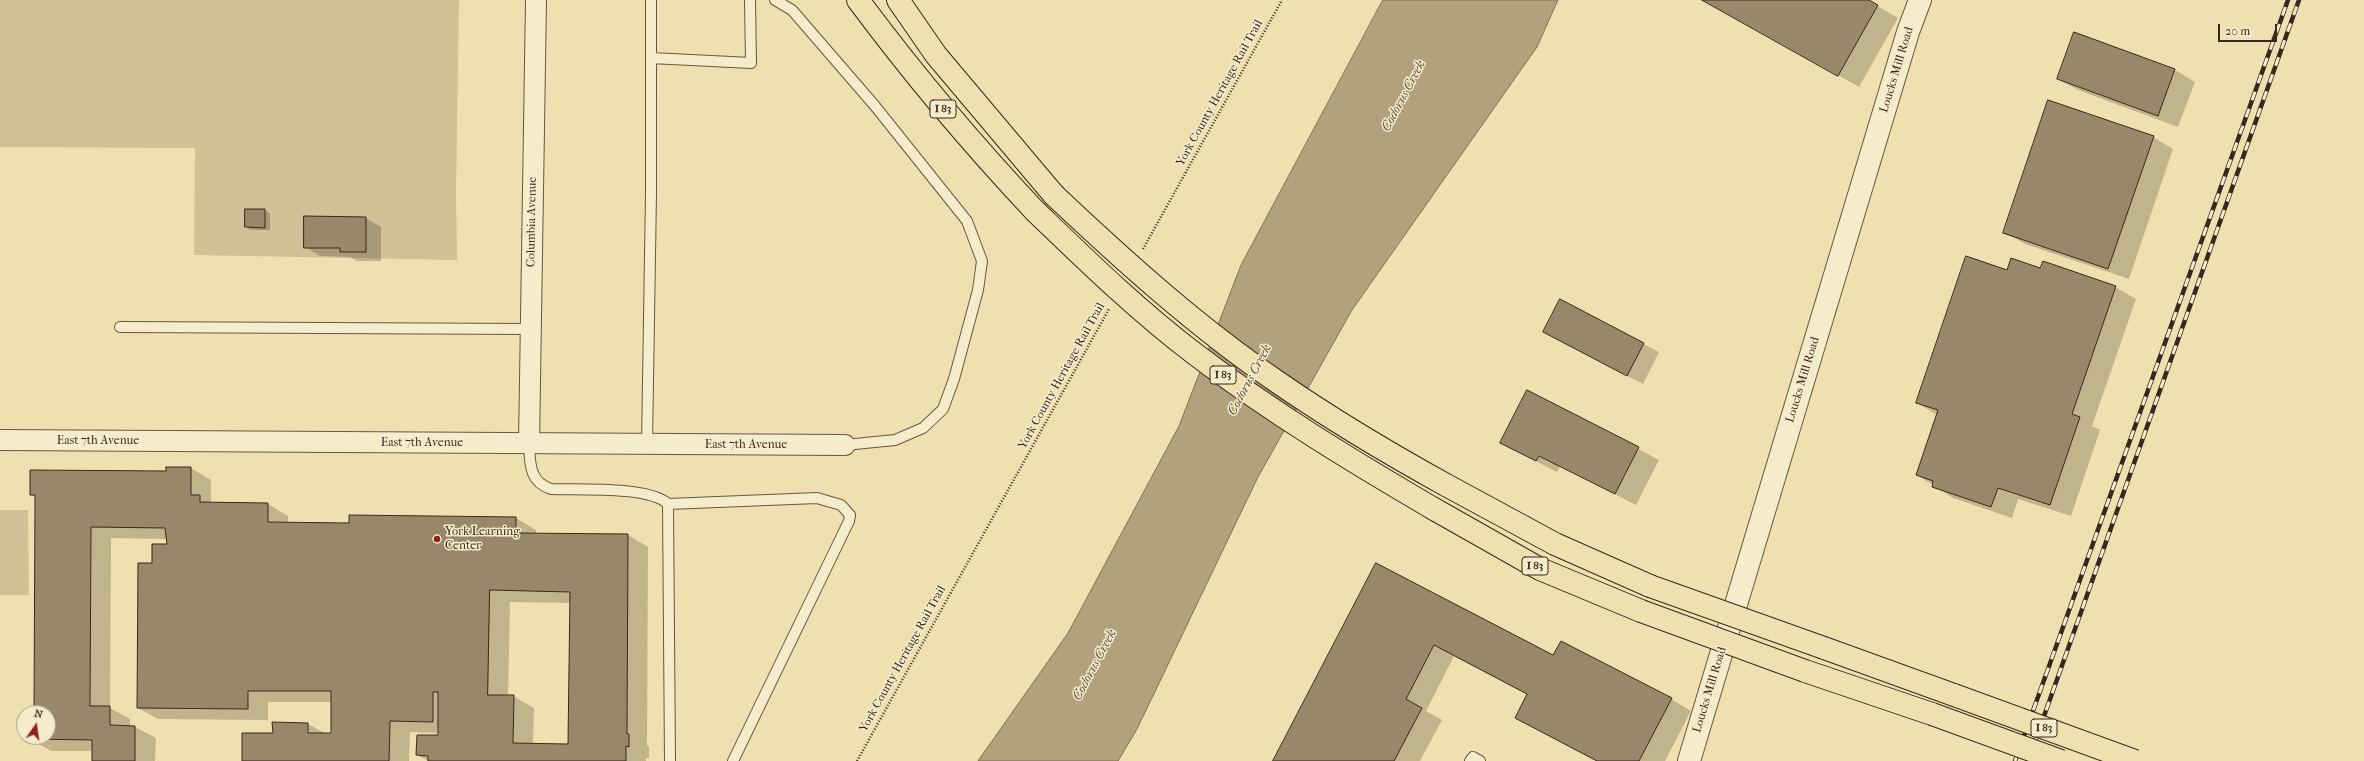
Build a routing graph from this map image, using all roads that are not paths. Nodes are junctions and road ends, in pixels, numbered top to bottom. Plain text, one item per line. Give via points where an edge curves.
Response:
1 (536, 0) edge
2 (651, 0) edge
3 (750, 0) edge
4 (775, 0) edge
5 (858, 0) edge
6 (898, 0) edge
7 (1920, 0) edge
8 (651, 58) junction
9 (120, 327) dead end
10 (530, 329) junction
11 (0, 440) edge
12 (529, 444) junction
13 (647, 444) junction
14 (845, 445) joint
15 (668, 504) junction
16 (670, 761) edge
17 (732, 761) edge
18 (1470, 761) edge
19 (1480, 761) edge
20 (1689, 761) edge
21 (2061, 761) edge
22 (2135, 761) edge

1 - 10 street, Columbia Avenue
2 - 8 lane
3 - 8 lane via 751,63
4 - 14 lane via 792,10 875,106 967,221 982,261 978,290 954,379 943,409 923,428 895,440
5 - 21 highway, I 83, bridge via 977,150 1088,262 1194,354 1315,439 1540,569 1640,611
6 - 22 highway, I 83, bridge via 936,55 1054,195 1156,287 1212,333 1275,381 1375,445 1555,544 1650,586
7 - 20 street, Loucks Mill Road
8 - 13 lane
9 - 10 lane
10 - 12 street, Columbia Avenue
11 - 12 street, East 7th Avenue
12 - 13 street, East 7th Avenue
12 - 15 lane via 530,468 543,486 551,489 645,492
13 - 14 street, East 7th Avenue
15 - 16 lane
15 - 17 lane via 817,498 841,505 850,515
18 - 19 lane via 1472,757

